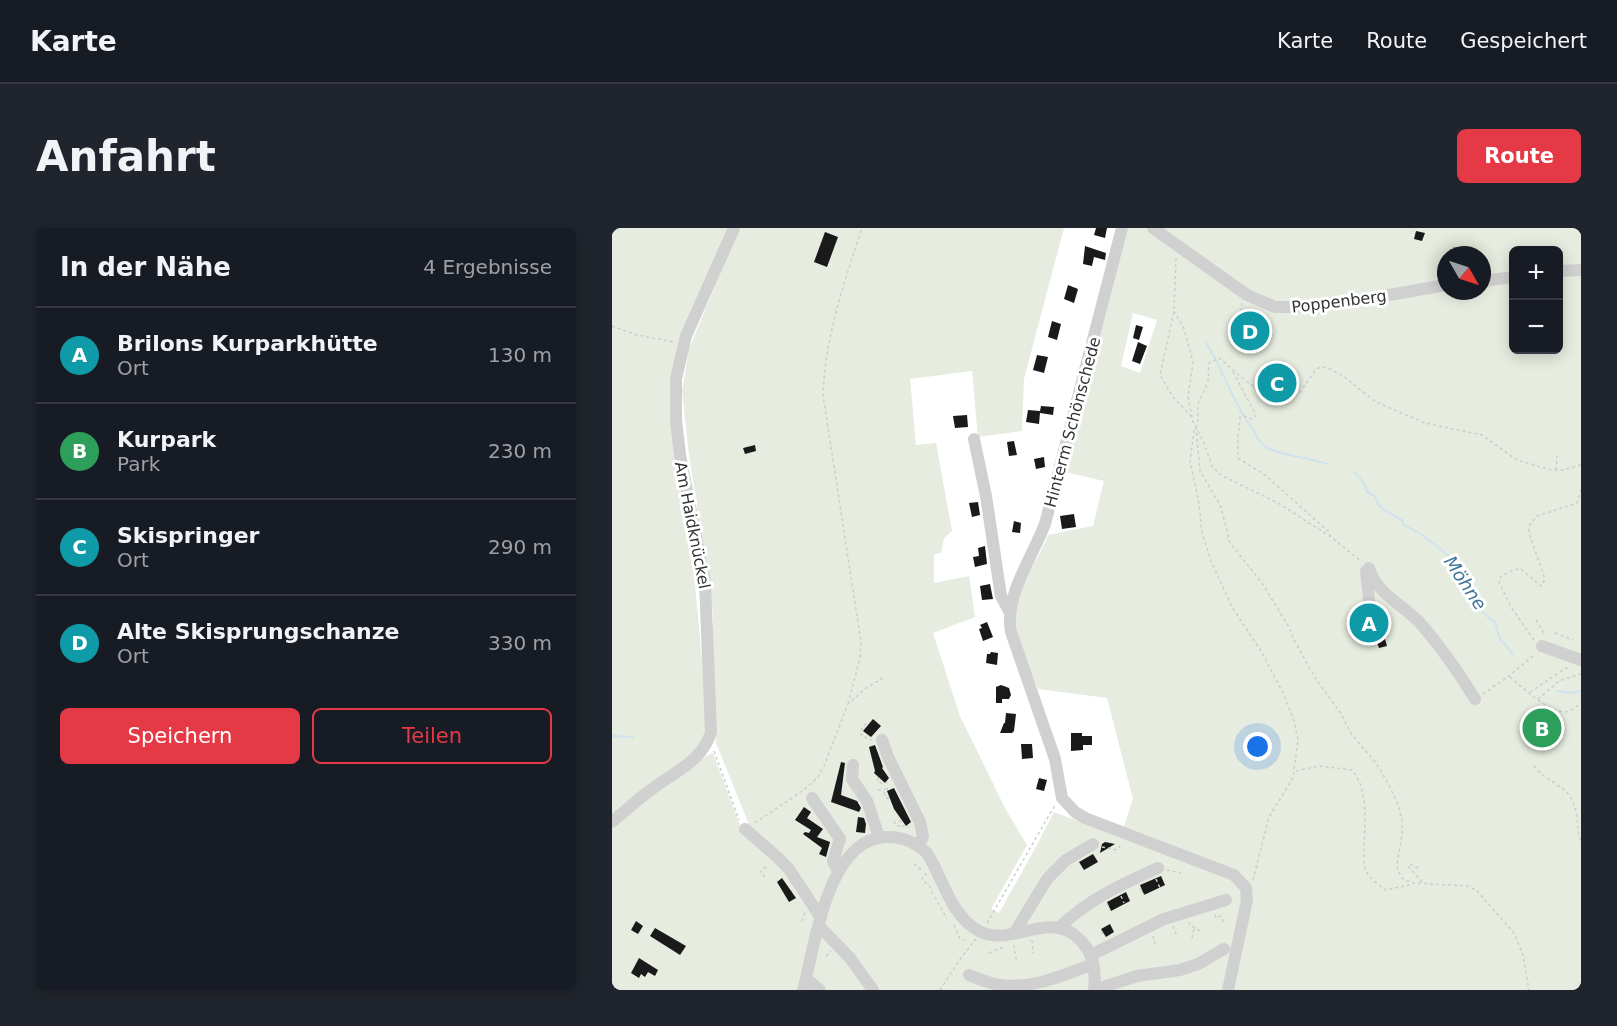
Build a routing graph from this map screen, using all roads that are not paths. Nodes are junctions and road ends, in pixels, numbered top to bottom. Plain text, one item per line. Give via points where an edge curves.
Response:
1 (734, 228) edge
2 (1122, 228) edge
3 (1153, 228) edge
4 (1581, 270) edge
5 (1563, 271) edge
6 (1509, 278) edge
7 (1491, 280) edge
8 (1437, 287) edge
9 (974, 439) dead end
10 (1370, 610) dead end
11 (1009, 611) junction
12 (1544, 641) road end
13 (1581, 660) edge
14 (1475, 699) road end
15 (882, 740) road end
16 (853, 765) dead end
17 (812, 798) dead end
18 (612, 822) edge
19 (745, 829) road end
20 (879, 837) junction
21 (1096, 844) road end
22 (918, 845) junction
23 (1158, 868) road end
24 (838, 871) junction
25 (1226, 900) dead end
26 (820, 922) junction
27 (1059, 928) junction
28 (1014, 933) junction
29 (1224, 949) dead end
30 (1092, 959) junction
31 (969, 975) dead end
32 (805, 984) edge
33 (820, 990) edge
34 (873, 990) edge
35 (1094, 990) edge
36 (1228, 990) edge

1 - 18 street, Am Haidknückel via 683,345 676,379 676,420 684,483 705,582 712,720 709,739 693,761
2 - 11 street, Hinterm Schönschede via 1045,524
3 - 8 street, Poppenberg via 1244,293 1287,308
4 - 5 street
6 - 7 street
9 - 11 street, Hinterm Schönschede via 1001,596
10 - 14 street via 1366,575 1369,568 1381,591 1432,636
11 - 36 street, Hinterm Schönschede via 1011,632 1055,759 1062,798 1085,818 1234,875 1244,885 1247,896
12 - 13 street
15 - 22 street via 893,781 923,830
16 - 20 street via 852,779 867,801
17 - 24 street via 840,839 833,861
19 - 26 street via 794,876
20 - 22 street via 906,839
20 - 24 street via 852,852
21 - 28 street via 1066,860 1047,879
22 - 28 street via 927,853 930,868 958,912 982,933
23 - 27 street via 1113,888
24 - 26 street
25 - 30 street via 1144,928
26 - 32 street
26 - 34 street
27 - 28 street
27 - 30 street via 1074,934
29 - 35 street via 1180,970 1137,976
30 - 31 street via 1050,981 1024,985 1002,985
30 - 35 street
32 - 33 street

